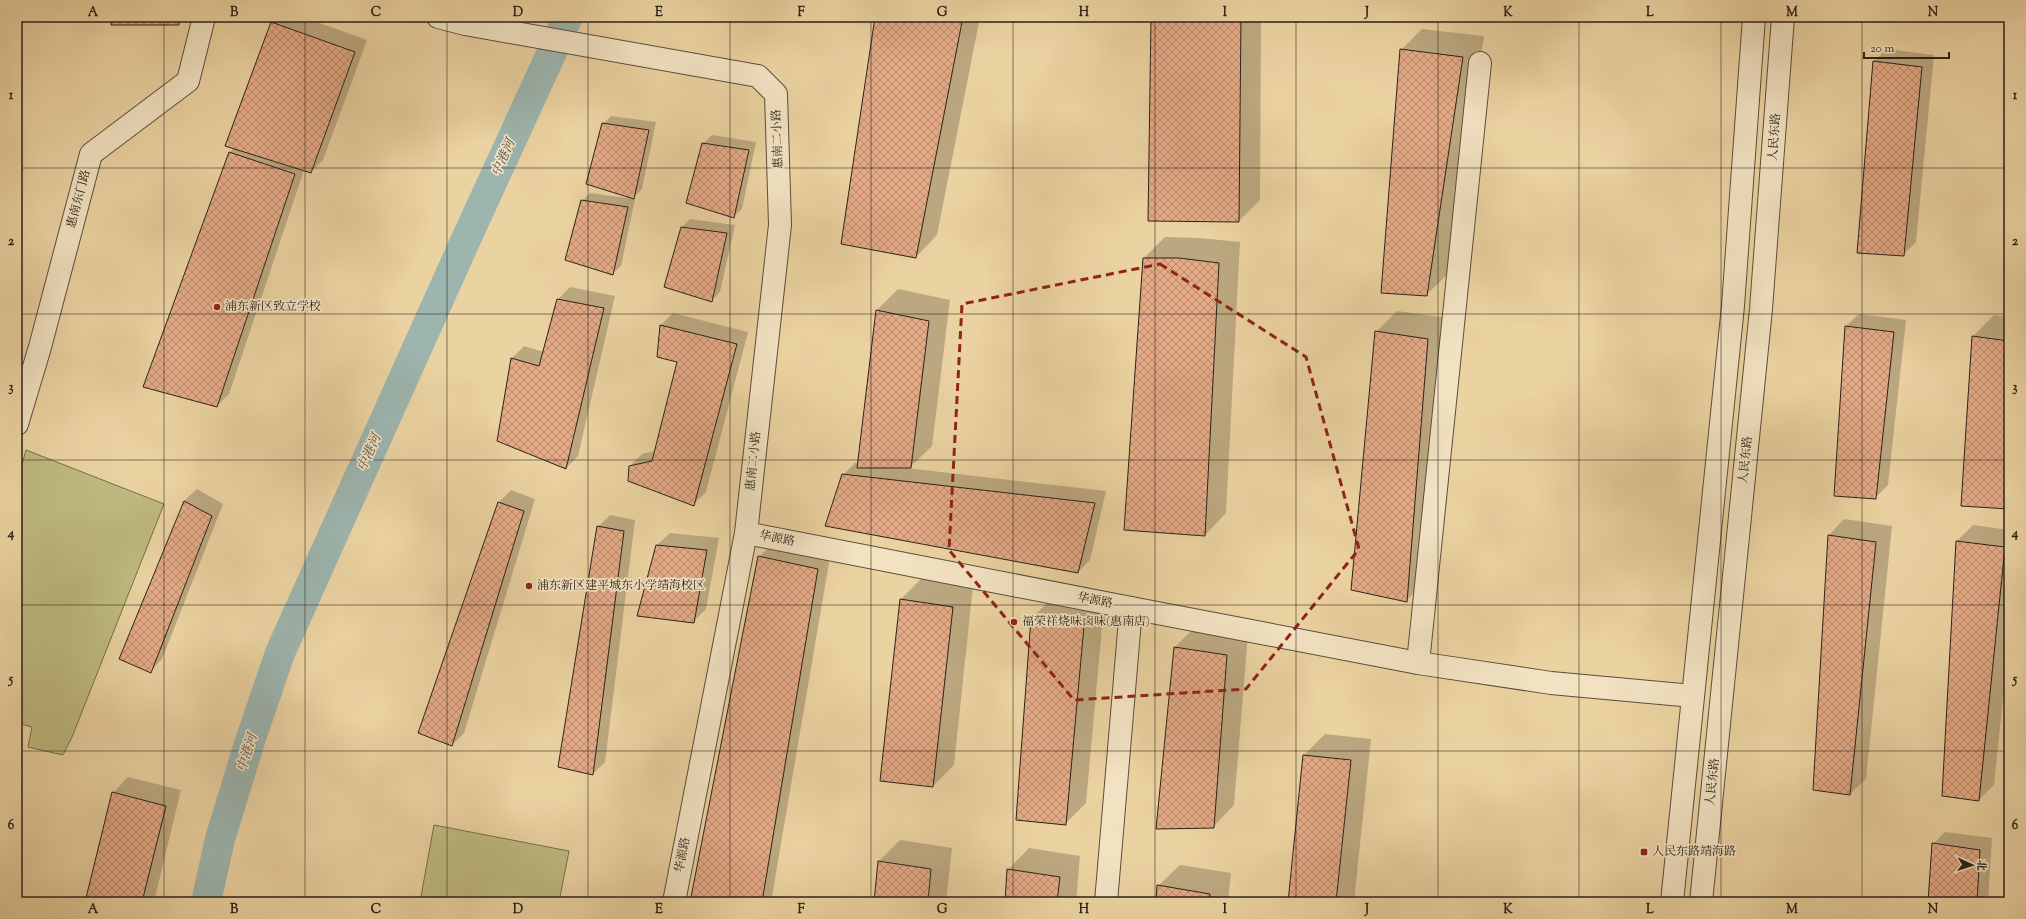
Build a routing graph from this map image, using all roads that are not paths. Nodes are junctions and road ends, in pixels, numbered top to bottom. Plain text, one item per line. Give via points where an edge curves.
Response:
1 (204, 17) edge
2 (438, 17) edge
3 (1754, 17) edge
4 (1783, 17) edge
5 (1480, 63) dead end
6 (17, 424) edge
7 (746, 533) junction
8 (1131, 608) junction
9 (1418, 663) junction
10 (1693, 696) junction
11 (674, 902) edge
12 (1106, 902) edge
13 (1672, 902) edge
14 (1701, 902) edge

1 - 6 street, 惠南东门路 via 188,81 91,154
2 - 7 street, 惠南二小路 via 625,54 758,76 776,94 780,225
3 - 10 street via 1733,306
4 - 14 street, 人民东路 via 1761,309
5 - 9 street
7 - 8 street, 华源路
7 - 11 street, 华源路
8 - 9 street, 华源路
8 - 12 street
9 - 10 street, 华源路 via 1550,683
10 - 13 street

